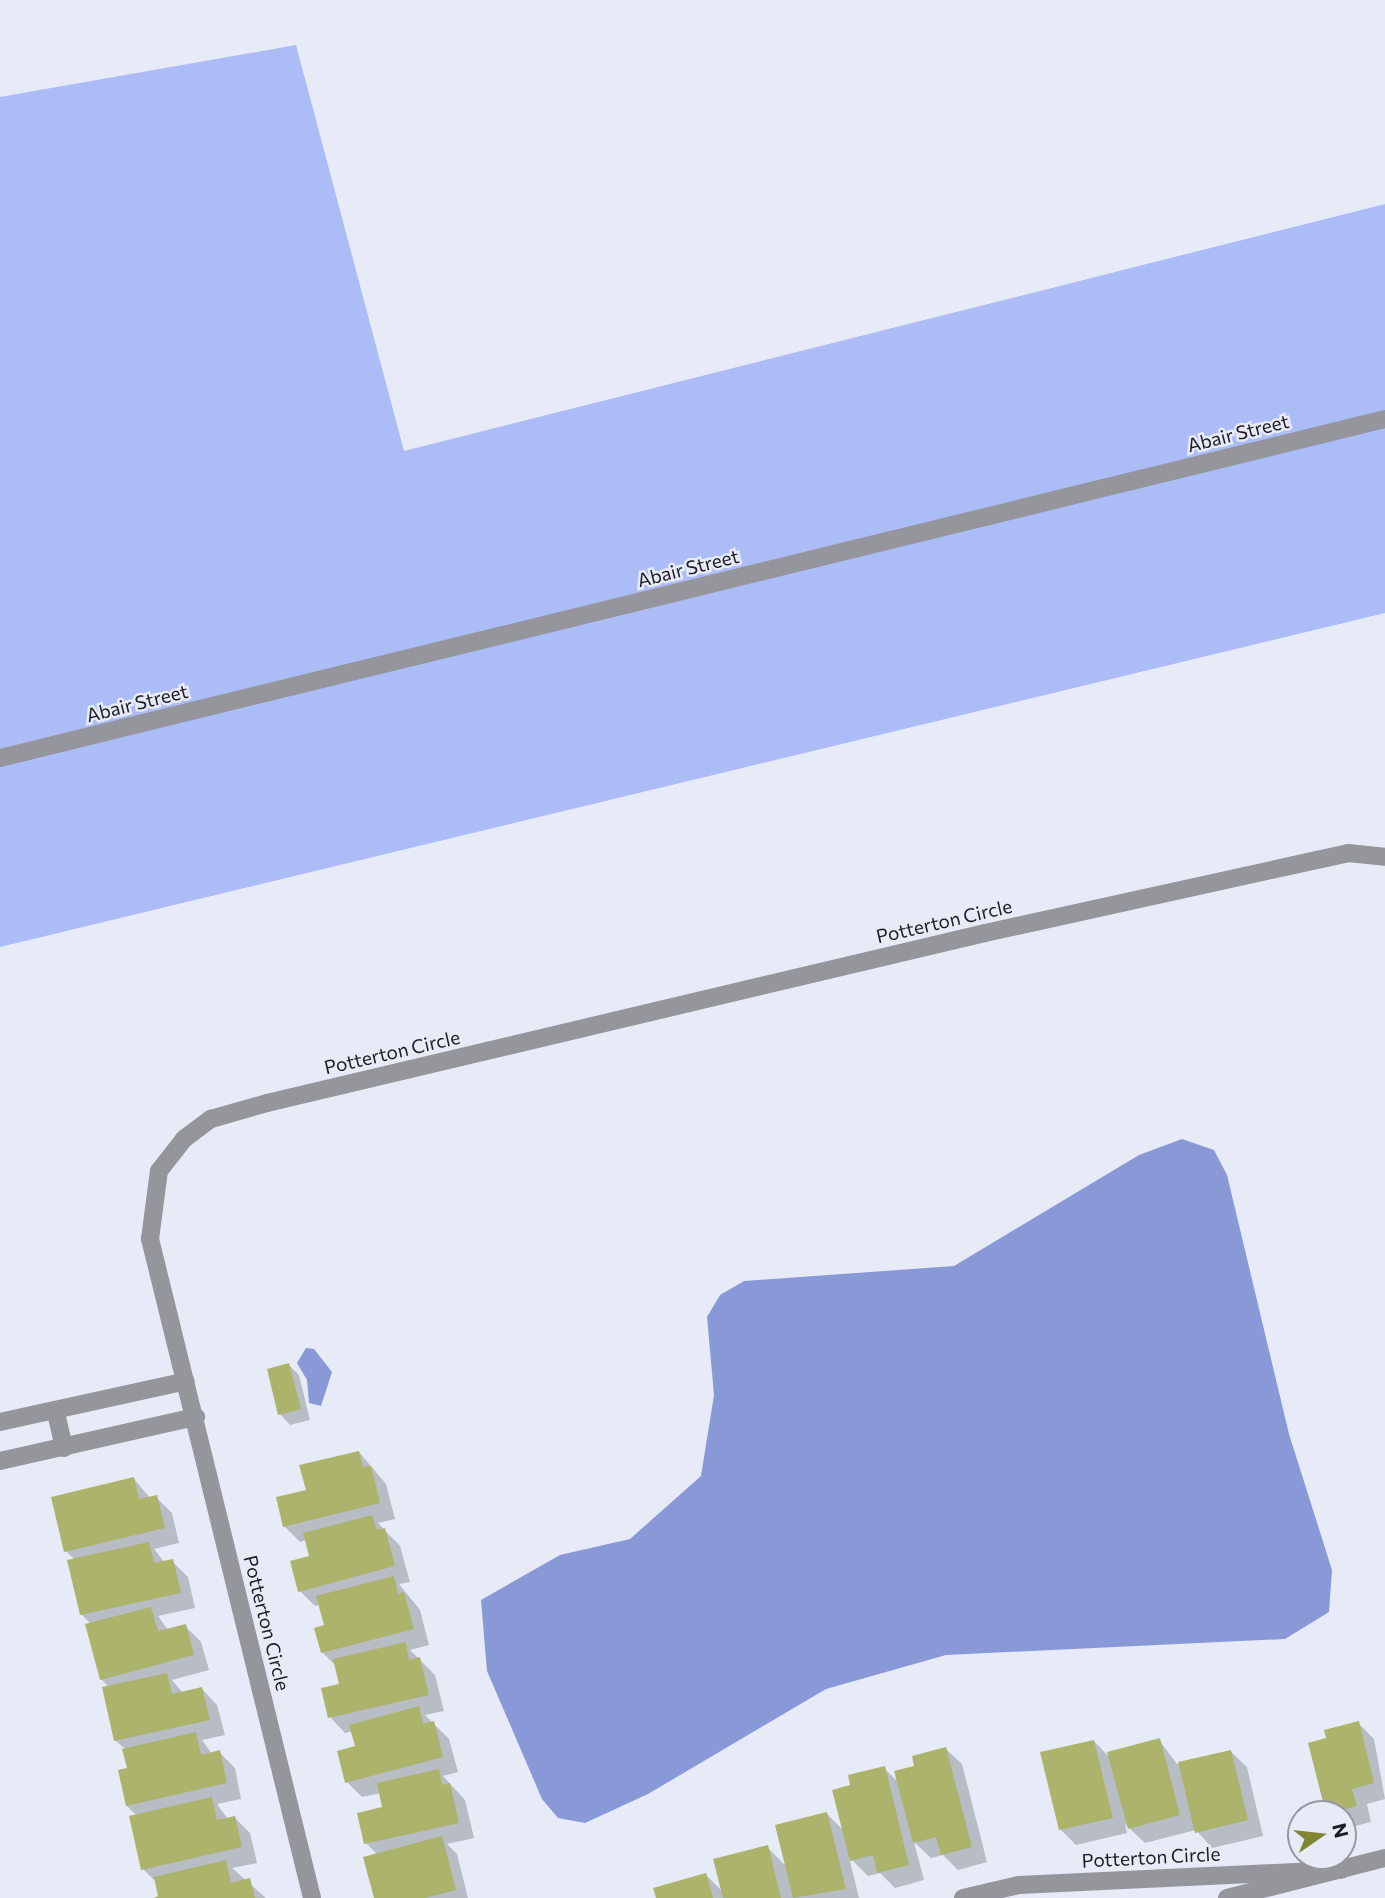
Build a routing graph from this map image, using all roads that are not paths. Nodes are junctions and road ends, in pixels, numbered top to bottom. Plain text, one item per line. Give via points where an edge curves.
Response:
1 (1385, 419) edge
2 (0, 758) edge
3 (1385, 857) edge
4 (186, 1381) junction
5 (56, 1413) junction
6 (196, 1417) junction
7 (0, 1422) edge
8 (64, 1448) junction
9 (0, 1461) edge
10 (1385, 1858) edge
11 (1357, 1866) edge
12 (1342, 1870) joint
13 (312, 1898) edge
14 (963, 1898) edge
15 (1227, 1898) edge

1 - 2 street, Abair Street
3 - 4 street, Potterton Circle via 1348,853 985,933 211,1119 184,1139 159,1171 150,1239
4 - 5 street
4 - 6 street, Potterton Circle
5 - 7 street
5 - 8 street
6 - 8 street
6 - 13 street, Potterton Circle
8 - 9 street
10 - 11 street, Potterton Circle
12 - 14 street, Potterton Circle via 1032,1884
12 - 15 street, Potterton Circle

